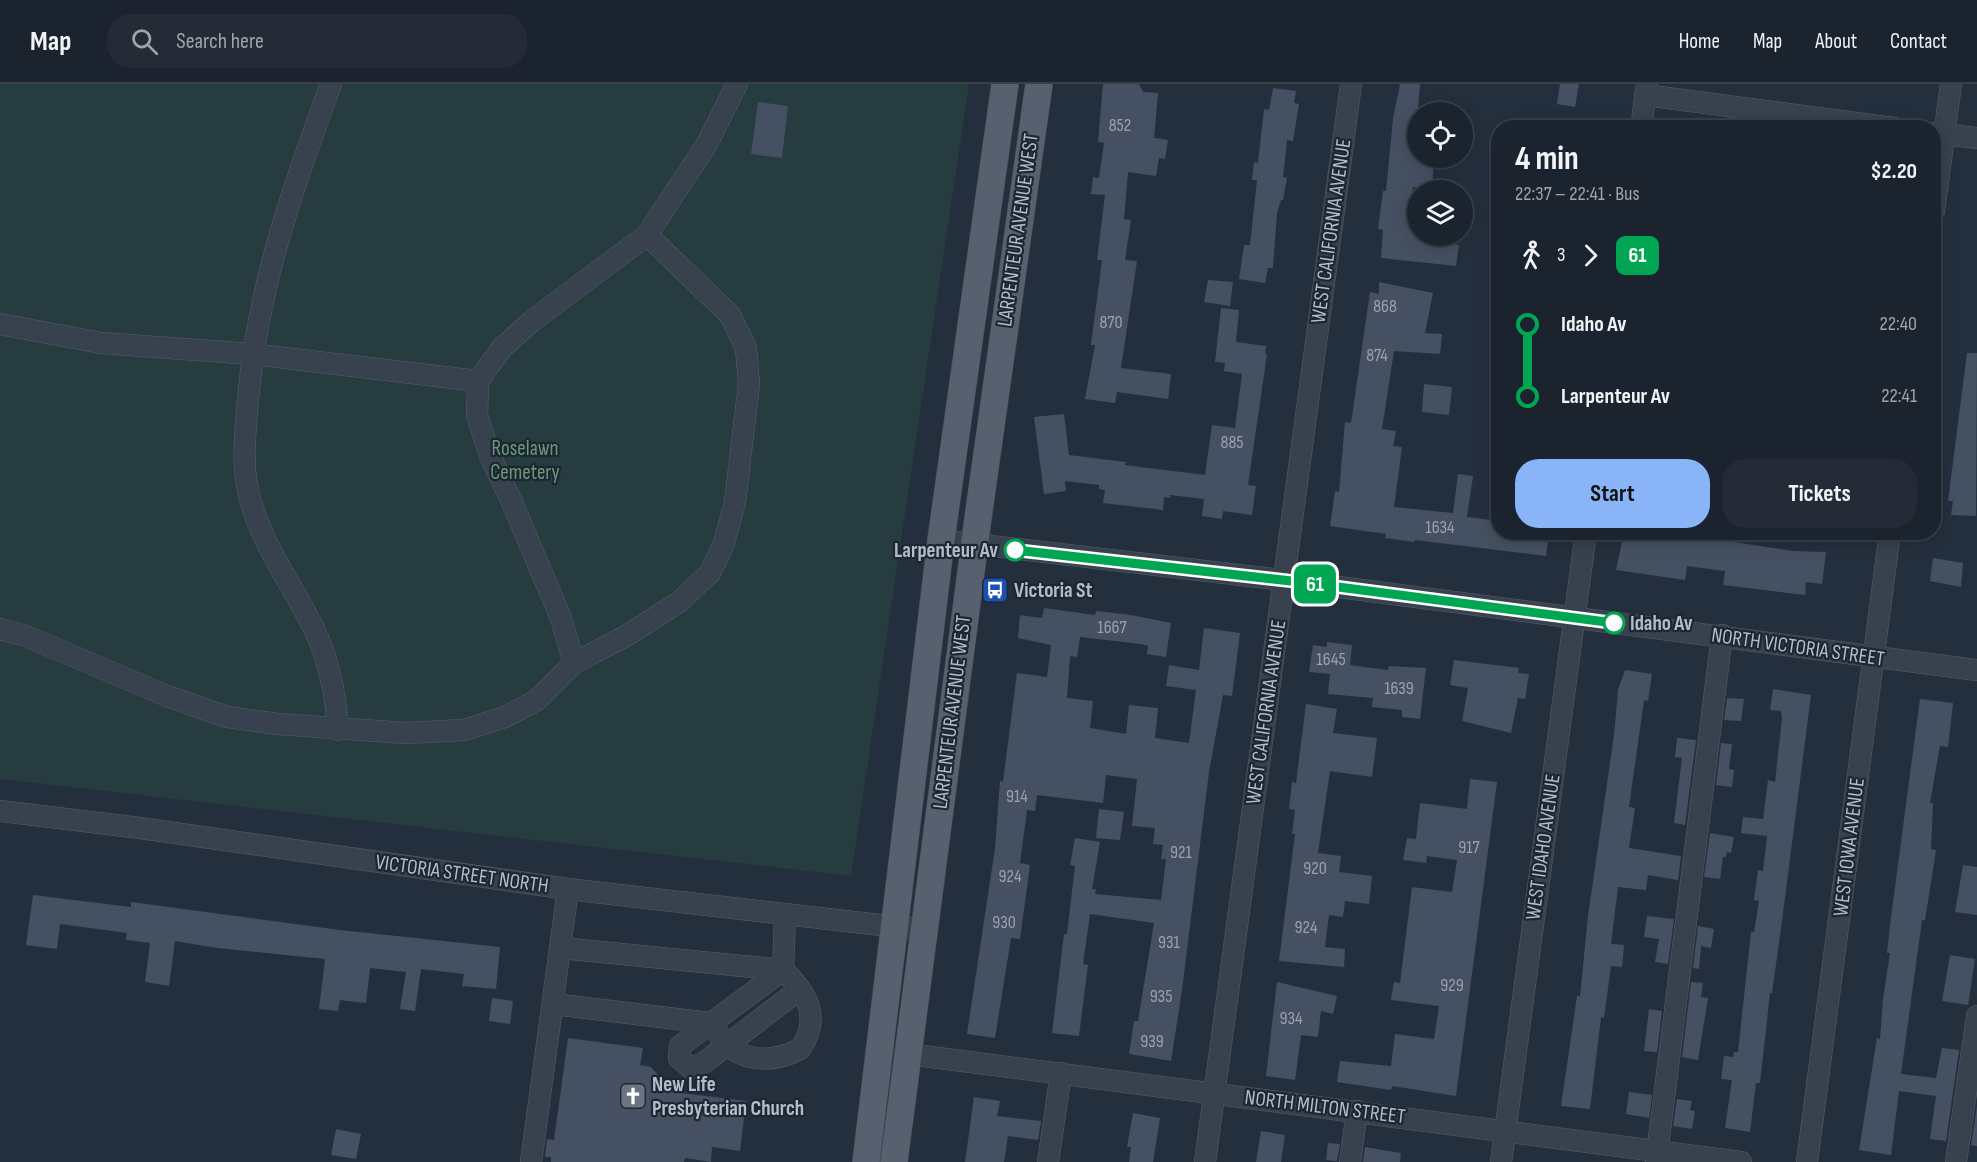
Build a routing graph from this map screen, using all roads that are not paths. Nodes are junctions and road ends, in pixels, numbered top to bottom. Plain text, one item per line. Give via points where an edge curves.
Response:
1 (330, 84) edge
2 (737, 84) edge
3 (1005, 84) edge
4 (1039, 84) edge
5 (1351, 84) edge
6 (1951, 84) edge
7 (1646, 90) edge
8 (1642, 120) edge
9 (1842, 120) edge
10 (1941, 125) edge
11 (1941, 133) edge
12 (1977, 138) edge
13 (647, 235) junction
14 (0, 324) edge
15 (252, 354) junction
16 (478, 381) junction
17 (940, 540) junction
18 (1585, 540) edge
19 (1889, 540) edge
20 (974, 545) junction
21 (1284, 581) junction
22 (1574, 618) junction
23 (0, 629) edge
24 (1722, 635) junction
25 (1873, 657) junction
26 (574, 663) junction
27 (1977, 670) edge
28 (338, 730) junction
29 (0, 811) edge
30 (568, 888) junction
31 (785, 914) junction
32 (896, 927) junction
33 (924, 930) junction
34 (561, 948) junction
35 (783, 970) junction
36 (800, 988) junction
37 (553, 1004) junction
38 (1977, 1016) edge
39 (710, 1023) junction
40 (727, 1045) junction
41 (908, 1054) junction
42 (1061, 1073) junction
43 (1214, 1093) junction
44 (1357, 1111) junction
45 (1505, 1130) junction
46 (1657, 1157) edge
47 (531, 1162) edge
48 (866, 1162) edge
49 (894, 1162) edge
50 (1048, 1162) edge
51 (1205, 1162) edge
52 (1350, 1162) edge
53 (1501, 1162) edge
54 (1741, 1162) edge
55 (1807, 1162) edge
56 (1956, 1162) edge

1 - 15 street via 281,223
2 - 13 street via 707,144
3 - 17 main road, LARPENTEUR AVENUE WEST
4 - 20 main road, LARPENTEUR AVENUE WEST
5 - 21 street, WEST CALIFORNIA AVENUE
6 - 10 street
7 - 8 street
7 - 9 street
11 - 12 street
13 - 16 street via 532,321 502,348
13 - 26 street via 730,315 746,348 749,384 735,502 724,543 710,573 679,602
14 - 15 street via 101,343
15 - 16 street
15 - 28 street via 246,427 247,485 262,533 315,631 336,696
16 - 26 street via 477,415 490,456 561,618
17 - 20 street, NORTH VICTORIA STREET
17 - 32 main road, LARPENTEUR AVENUE WEST
18 - 22 street, WEST IDAHO AVENUE
19 - 25 street, WEST IOWA AVENUE
20 - 21 street, NORTH VICTORIA STREET
20 - 33 main road, LARPENTEUR AVENUE WEST
21 - 22 street, NORTH VICTORIA STREET
21 - 43 street, WEST CALIFORNIA AVENUE
22 - 24 street, NORTH VICTORIA STREET
22 - 45 street, WEST IDAHO AVENUE
23 - 28 street via 227,717
24 - 25 street, NORTH VICTORIA STREET
24 - 46 street
25 - 27 street, NORTH VICTORIA STREET
25 - 55 street, WEST IOWA AVENUE
26 - 28 street via 537,700 505,717 464,730
29 - 30 street, VICTORIA STREET NORTH
30 - 31 street, VICTORIA STREET NORTH
30 - 34 street
31 - 32 street, VICTORIA STREET NORTH
31 - 35 street
32 - 33 street, VICTORIA STREET NORTH
32 - 48 main road, LARPENTEUR AVENUE WEST
33 - 41 main road, LARPENTEUR AVENUE WEST
34 - 35 street
34 - 37 street
35 - 36 street
35 - 39 street
36 - 40 street
36 - 40 street via 810,1006 809,1027 800,1049 777,1058 757,1058 739,1055
37 - 39 street
37 - 47 street
38 - 56 street
39 - 40 street
39 - 40 street via 680,1046 679,1058 684,1065 697,1067
41 - 42 street, NORTH MILTON STREET
41 - 49 main road, LARPENTEUR AVENUE WEST
42 - 43 street, NORTH MILTON STREET
42 - 50 street
43 - 44 street, NORTH MILTON STREET
43 - 51 street, WEST CALIFORNIA AVENUE
44 - 45 street, NORTH MILTON STREET
44 - 52 street
45 - 46 street, NORTH MILTON STREET
45 - 53 street, WEST IDAHO AVENUE
46 - 54 street, NORTH MILTON STREET

